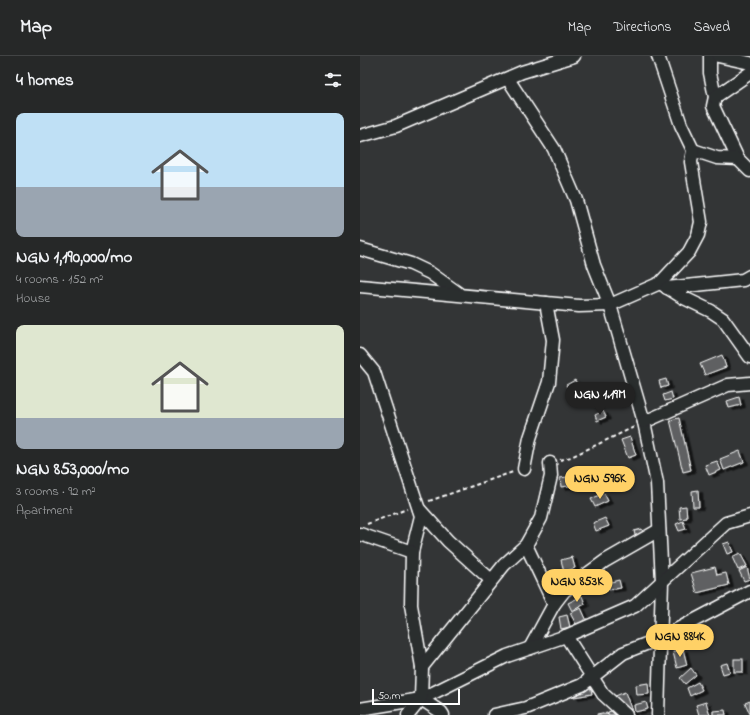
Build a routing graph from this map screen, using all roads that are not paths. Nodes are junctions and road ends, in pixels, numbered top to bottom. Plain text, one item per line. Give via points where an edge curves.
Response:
1 (574, 56) edge
2 (658, 56) edge
3 (710, 56) edge
4 (718, 56) edge
5 (750, 63) edge
6 (750, 73) edge
7 (508, 79) junction
8 (715, 97) junction
9 (360, 136) edge
10 (693, 150) junction
11 (738, 159) junction
12 (750, 171) edge
13 (360, 249) edge
14 (750, 276) edge
15 (360, 286) edge
16 (664, 286) junction
17 (459, 294) junction
18 (546, 303) junction
19 (610, 305) junction
20 (360, 355) edge
21 (750, 357) edge
22 (750, 383) edge
23 (644, 422) junction
24 (550, 464) road end
25 (524, 469) road end
26 (419, 507) junction
27 (750, 516) edge
28 (660, 530) junction
29 (360, 534) edge
30 (526, 545) junction
31 (412, 552) junction
32 (491, 580) junction
33 (662, 581) junction
34 (750, 591) edge
35 (554, 604) junction
36 (566, 636) junction
37 (661, 638) junction
38 (530, 648) junction
39 (422, 667) junction
40 (592, 677) junction
41 (421, 699) junction
42 (360, 709) edge
43 (529, 712) edge
44 (408, 715) edge
45 (443, 715) edge
46 (494, 715) edge
47 (626, 715) edge
48 (658, 715) edge

1 - 7 street
2 - 10 street via 681,124
3 - 8 street via 710,73
4 - 5 street
6 - 8 street
7 - 9 street via 396,126
7 - 19 street via 554,149 576,200 594,264
8 - 11 street via 713,106
10 - 11 street via 717,158
10 - 16 street via 691,162 700,222 698,235
11 - 12 street
13 - 17 street via 411,264 430,273
14 - 16 street via 735,281
15 - 17 street
16 - 19 street
16 - 21 street via 723,319
17 - 18 street
18 - 19 street
18 - 25 street via 553,340 549,382 530,438
19 - 23 street
20 - 26 street via 374,372
22 - 23 street via 728,384
23 - 28 street via 657,483
24 - 30 street via 551,476 541,518
26 - 31 street via 421,516
26 - 32 street via 448,542
27 - 33 street via 726,523
28 - 33 street
28 - 35 street via 580,578 564,591
29 - 31 street
30 - 32 street
30 - 35 street
31 - 39 street via 411,605
32 - 39 street
33 - 36 street via 635,606
33 - 37 street
34 - 37 street
35 - 38 street
36 - 38 street
36 - 40 street
37 - 40 street via 623,653
37 - 48 street
38 - 41 street via 507,656
39 - 41 street
40 - 43 street via 582,685
40 - 47 street via 603,694
41 - 42 street
41 - 44 street
41 - 45 street
43 - 46 street

